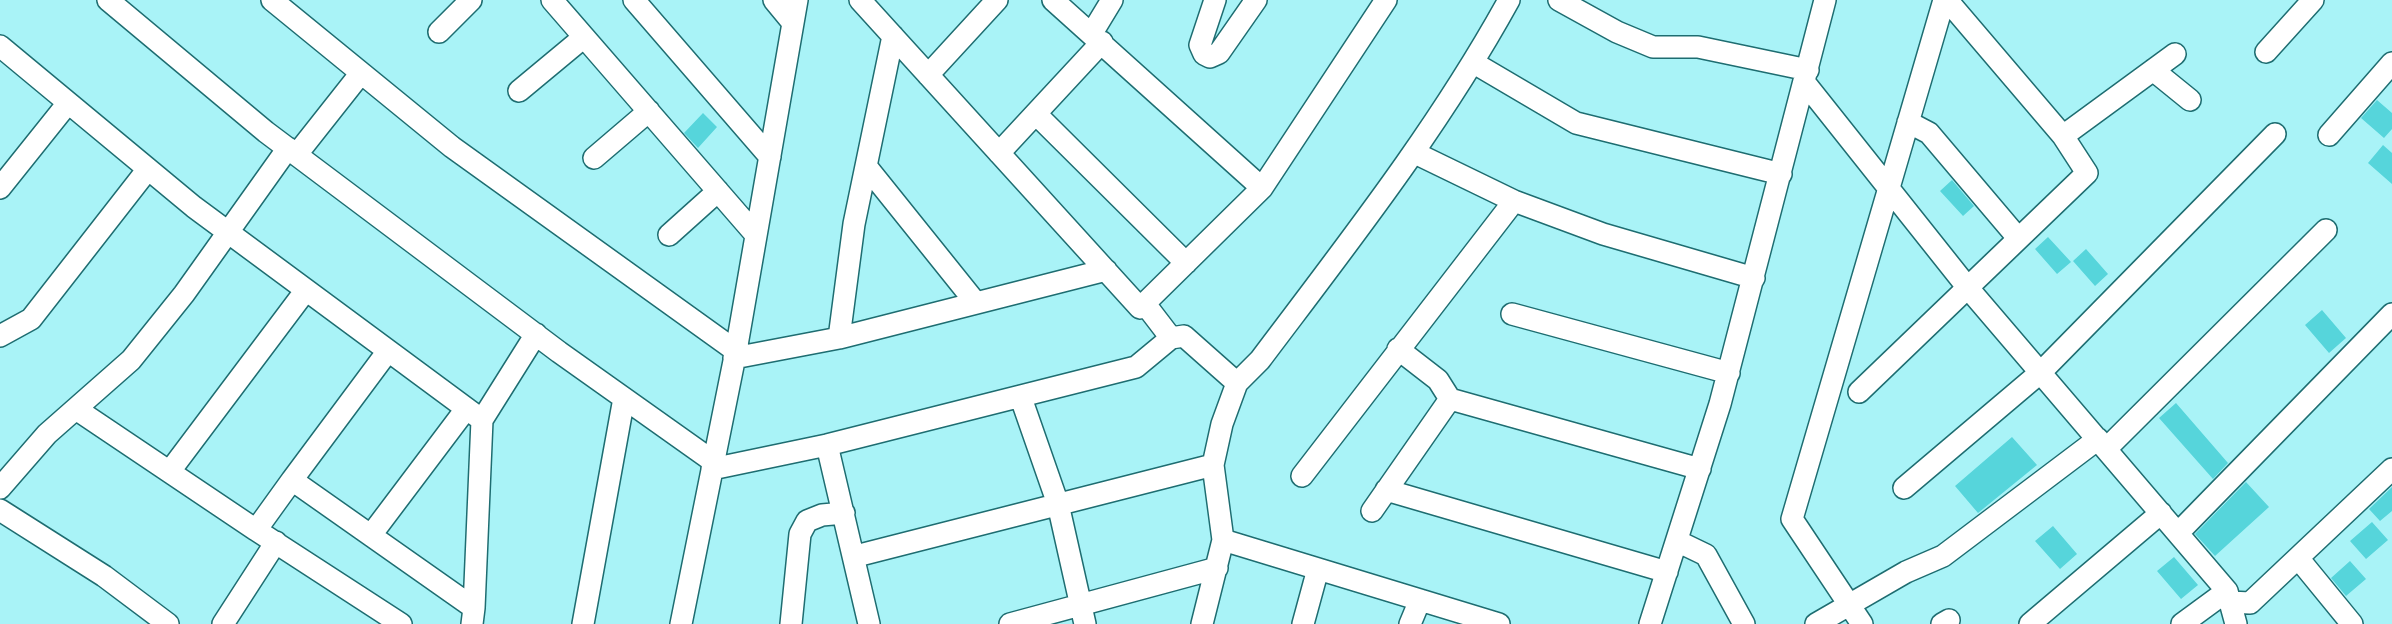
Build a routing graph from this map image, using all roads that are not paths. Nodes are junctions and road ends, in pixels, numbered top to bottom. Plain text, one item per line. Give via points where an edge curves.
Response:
1 (108, 0) edge
2 (272, 0) edge
3 (471, 0) edge
4 (552, 0) edge
5 (634, 0) edge
6 (774, 0) edge
7 (797, 0) edge
8 (860, 0) edge
9 (997, 0) edge
10 (1053, 0) edge
11 (1112, 0) edge
12 (1215, 0) edge
13 (1256, 0) edge
14 (1386, 0) edge
15 (1509, 0) edge
16 (1559, 0) edge
17 (1825, 0) edge
18 (1946, 0) edge
19 (2313, 0) edge
20 (793, 23) junction
21 (439, 32) dead end
22 (893, 36) junction
23 (584, 37) junction
24 (1097, 38) junction
25 (0, 46) edge
26 (2266, 52) dead end
27 (2175, 54) dead end
28 (1474, 63) junction
29 (2392, 63) edge
30 (2153, 70) junction
31 (361, 73) junction
32 (928, 75) junction
33 (1806, 76) junction
34 (519, 92) dead end
35 (2190, 100) dead end
36 (68, 103) junction
37 (649, 111) junction
38 (1036, 114) junction
39 (1908, 122) junction
40 (2275, 134) dead end
41 (2063, 135) junction
42 (2329, 135) dead end
43 (293, 151) junction
44 (999, 153) junction
45 (1416, 153) junction
46 (770, 157) junction
47 (594, 158) dead end
48 (866, 166) junction
49 (148, 169) junction
50 (1781, 174) junction
51 (0, 188) edge
52 (1262, 188) junction
53 (1888, 188) junction
54 (718, 191) junction
55 (1514, 201) junction
56 (2326, 230) dead end
57 (227, 231) junction
58 (669, 235) dead end
59 (756, 235) junction
60 (2018, 238) junction
61 (1186, 263) junction
62 (1106, 270) junction
63 (1754, 278) junction
64 (1968, 288) junction
65 (306, 290) junction
66 (976, 303) junction
67 (1144, 304) junction
68 (1512, 314) dead end
69 (2392, 314) edge
70 (536, 334) junction
71 (0, 336) edge
72 (839, 338) junction
73 (1171, 338) junction
74 (1398, 349) junction
75 (388, 351) junction
76 (735, 354) junction
77 (2041, 372) junction
78 (1728, 373) junction
79 (1237, 383) junction
80 (1859, 392) dead end
81 (624, 398) junction
82 (1021, 398) junction
83 (1450, 399) junction
84 (76, 409) junction
85 (474, 414) junction
86 (2102, 444) junction
87 (827, 445) junction
88 (1213, 465) junction
89 (713, 466) junction
90 (1700, 469) junction
91 (2392, 469) edge
92 (170, 471) junction
93 (1302, 476) dead end
94 (292, 480) junction
95 (0, 488) edge
96 (1903, 488) dead end
97 (1386, 490) junction
98 (1058, 504) junction
99 (0, 510) edge
100 (1372, 511) dead end
101 (844, 513) junction
102 (2161, 513) junction
103 (256, 530) junction
104 (2178, 533) junction
105 (371, 534) junction
106 (1223, 540) junction
107 (1677, 541) junction
108 (276, 542) junction
109 (856, 556) junction
110 (2298, 558) junction
111 (1217, 568) junction
112 (1318, 569) junction
113 (1667, 572) junction
114 (2228, 597) junction
115 (1420, 600) junction
116 (1850, 604) junction
117 (1083, 615) edge
118 (473, 616) edge
119 (168, 624) edge
120 (223, 624) edge
121 (401, 624) edge
122 (583, 624) edge
123 (681, 624) edge
124 (791, 624) edge
125 (869, 624) edge
126 (1010, 624) edge
127 (1202, 624) edge
128 (1303, 624) edge
129 (1410, 624) edge
130 (1499, 624) edge
131 (1650, 624) edge
132 (1744, 624) edge
133 (1816, 624) edge
134 (1862, 624) edge
135 (2030, 624) edge
136 (2182, 624) edge
137 (2236, 624) edge
138 (2352, 624) edge

1 - 43 street
2 - 31 street
3 - 21 street
4 - 23 street
5 - 46 street
6 - 20 street
7 - 20 street
8 - 22 street
9 - 32 street
10 - 24 street
11 - 24 street
12 - 13 street via 1200,45 1210,57 1219,53
14 - 52 street
15 - 28 street
16 - 33 street via 1653,47 1698,47
17 - 33 street
18 - 39 street
18 - 41 street
19 - 26 street
20 - 46 street
22 - 32 street
22 - 48 street
23 - 34 street
23 - 37 street
24 - 38 street
24 - 52 street
25 - 36 street
27 - 30 street
28 - 45 street
28 - 50 street via 1576,123
29 - 42 street
30 - 35 street
30 - 41 street
31 - 43 street
31 - 76 street via 452,147
32 - 44 street
33 - 50 street
33 - 53 street
36 - 49 street
36 - 51 street
37 - 47 street
37 - 54 street
38 - 44 street
38 - 61 street
39 - 53 street
39 - 60 street via 1928,133
40 - 77 street
41 - 60 street via 2087,173
43 - 57 street
43 - 70 street
44 - 62 street
45 - 55 street
45 - 79 street via 1260,360
46 - 59 street
48 - 66 street
48 - 72 street
49 - 57 street
49 - 71 street via 31,319
50 - 63 street
52 - 61 street
53 - 64 street
53 - 116 street via 1792,519
54 - 58 street
54 - 59 street
55 - 63 street via 1603,234
55 - 74 street
56 - 86 street
57 - 65 street
57 - 84 street via 131,360
59 - 76 street
60 - 64 street
61 - 67 street
62 - 66 street
62 - 67 street via 1140,309
63 - 78 street
64 - 77 street
64 - 80 street
65 - 75 street
65 - 92 street
66 - 72 street
67 - 73 street
68 - 78 street
69 - 104 street
70 - 81 street
70 - 85 street
72 - 76 street
73 - 79 street via 1184,336
73 - 82 street via 1136,368
74 - 83 street via 1438,380
74 - 93 street
75 - 85 street
75 - 94 street
76 - 89 street
77 - 86 street
77 - 96 street
78 - 90 street
79 - 88 street
81 - 89 street
81 - 122 street
82 - 87 street
82 - 98 street
83 - 90 street
83 - 97 street
84 - 92 street
84 - 95 street via 47,434
85 - 105 street
85 - 118 street
86 - 102 street
86 - 116 street via 1943,556
87 - 89 street
87 - 101 street
88 - 98 street
88 - 106 street
89 - 123 street
90 - 107 street
91 - 110 street
92 - 103 street
94 - 103 street
94 - 105 street
97 - 100 street
97 - 113 street
98 - 109 street
98 - 117 street
99 - 119 street via 104,576
101 - 109 street
101 - 124 street via 822,514 807,521 800,534
102 - 104 street
102 - 135 street
103 - 108 street
104 - 114 street
105 - 118 street
106 - 111 street
106 - 112 street
107 - 113 street
107 - 132 street via 1706,555
108 - 120 street
108 - 121 street
109 - 125 street
110 - 114 street via 2250,603
110 - 138 street
111 - 117 street
111 - 127 street
112 - 115 street
112 - 128 street
113 - 131 street
114 - 136 street
114 - 137 street
115 - 129 street
115 - 130 street
116 - 133 street
116 - 134 street
117 - 126 street

